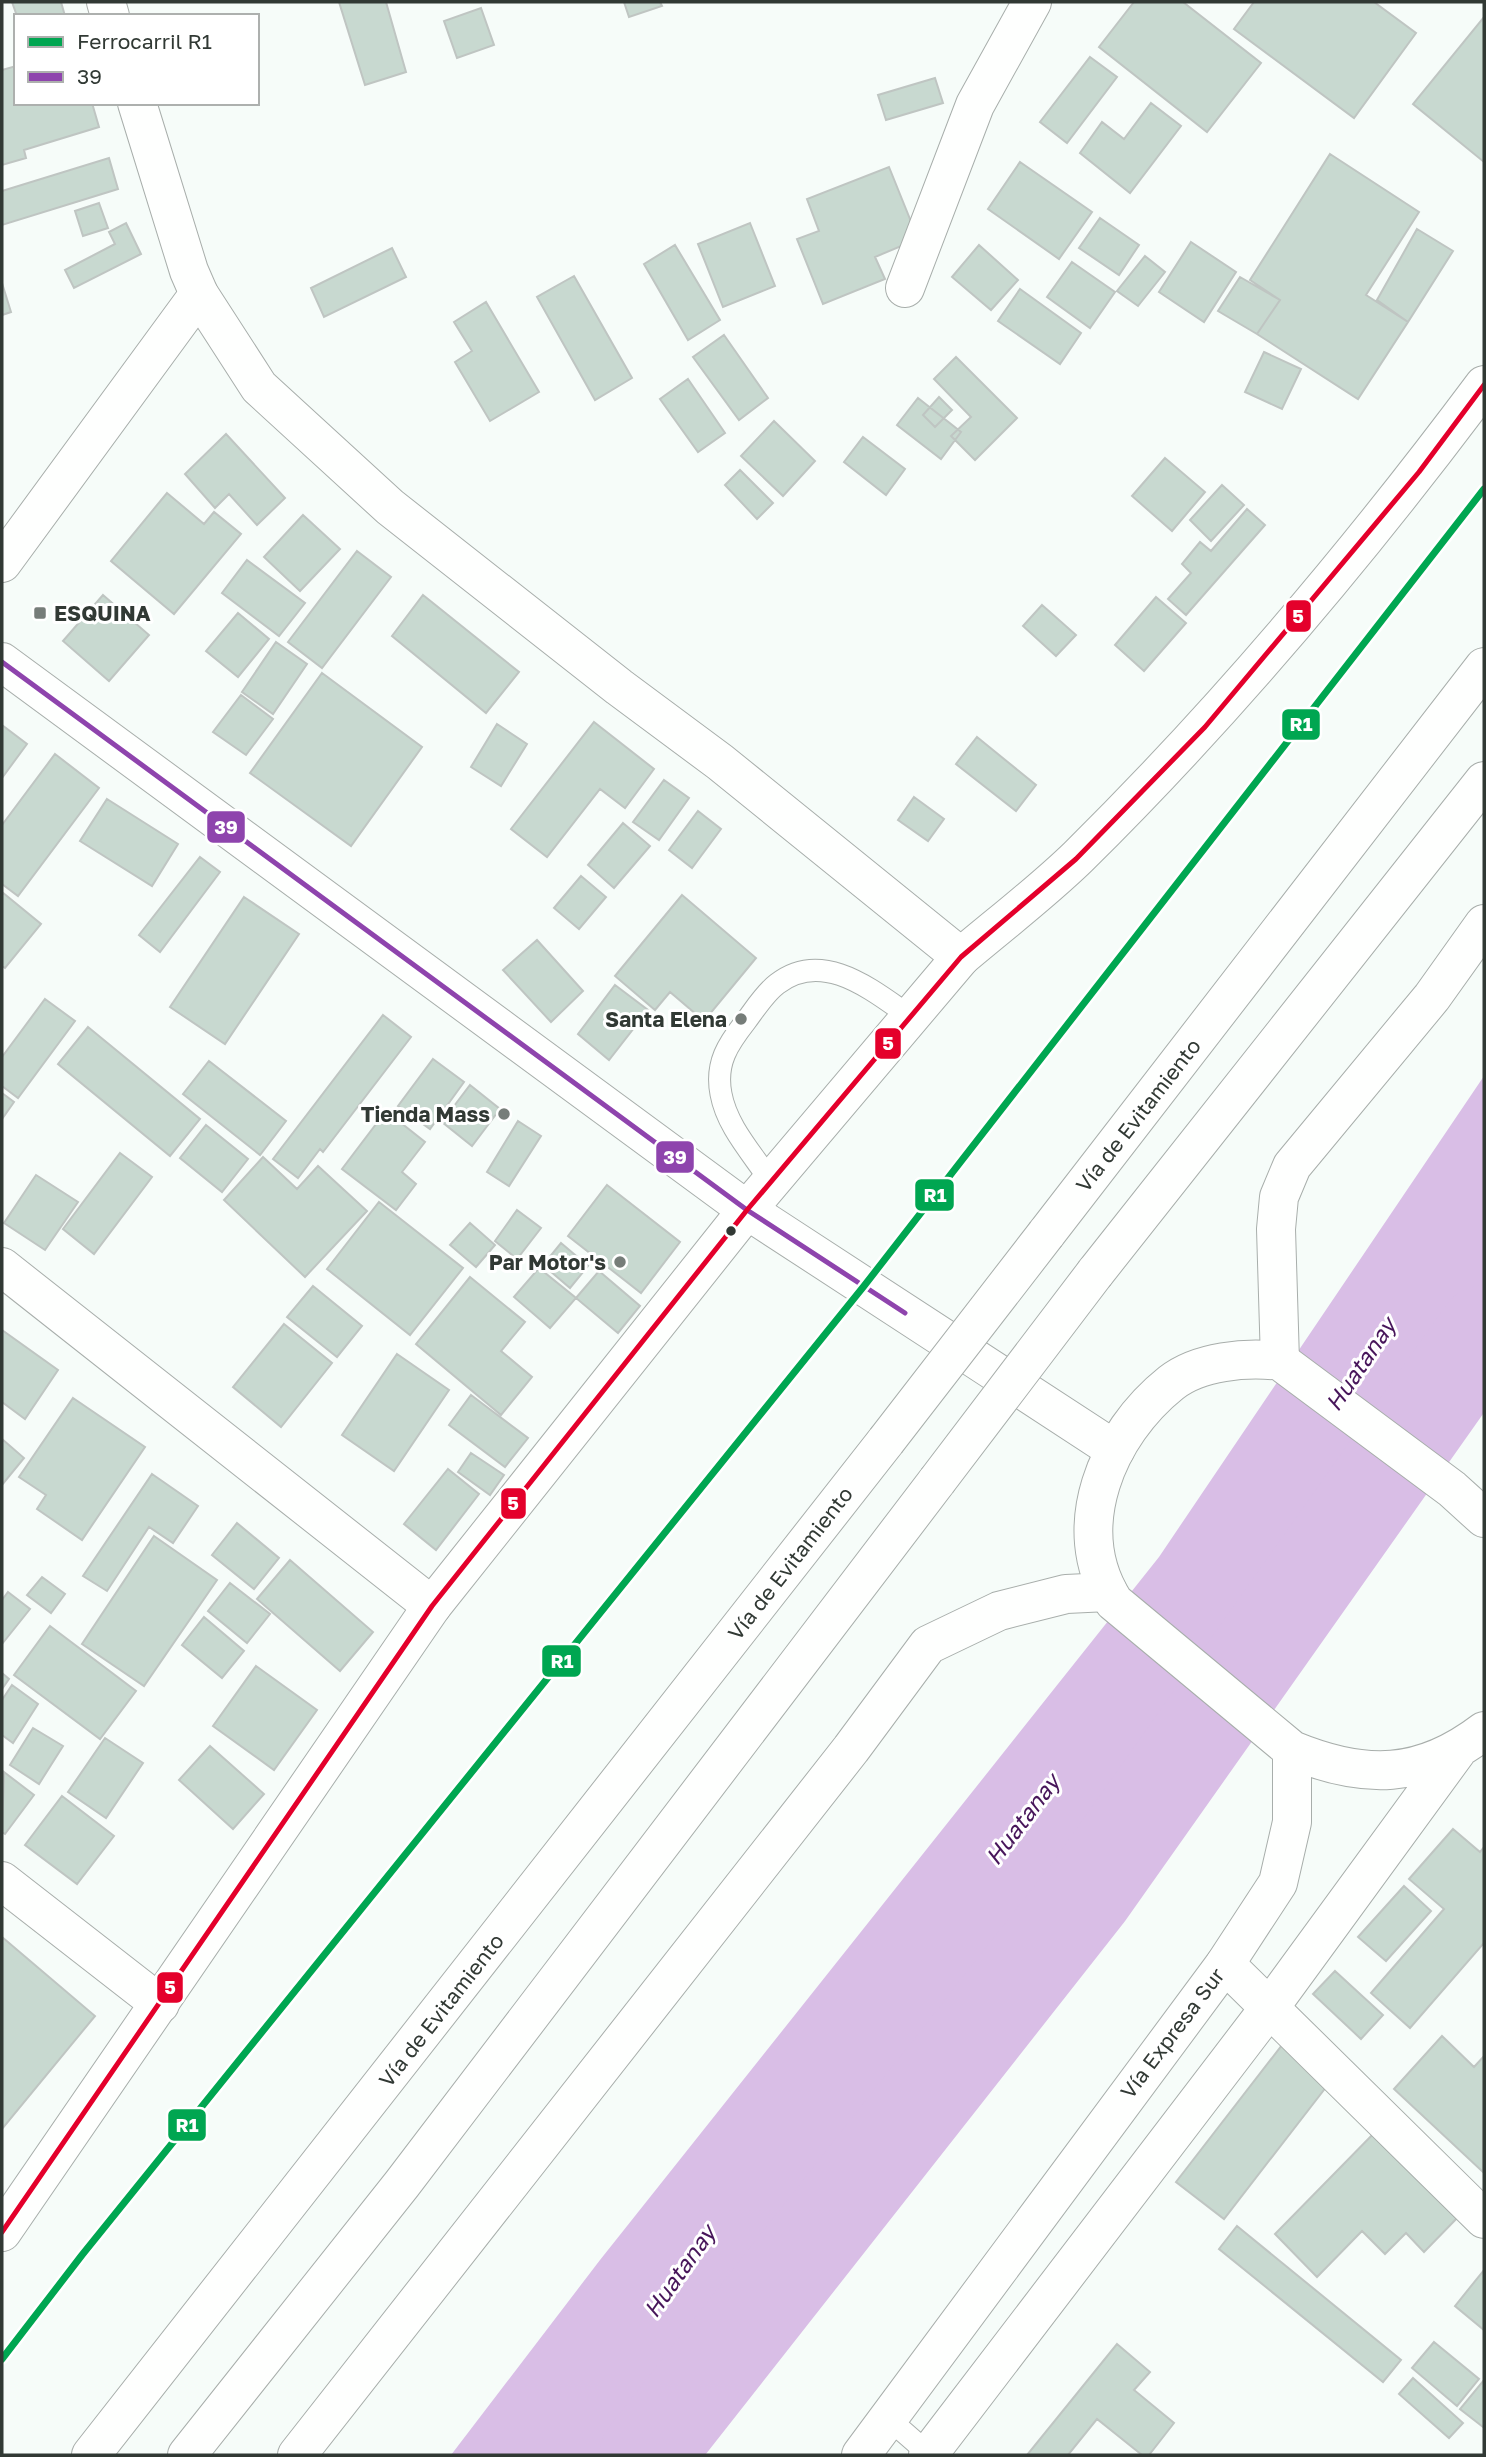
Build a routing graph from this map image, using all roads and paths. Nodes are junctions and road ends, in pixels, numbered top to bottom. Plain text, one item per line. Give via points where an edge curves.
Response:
1 (1032, 2) edge
2 (138, 105) edge
3 (905, 288) dead end
4 (199, 294) junction
5 (1484, 385) edge
6 (2, 563) edge
7 (2, 662) edge
8 (1484, 667) edge
9 (1484, 781) edge
10 (1484, 924) edge
11 (961, 957) junction
12 (911, 1017) junction
13 (759, 1196) junction
14 (2, 1267) edge
15 (1282, 1363) junction
16 (1115, 1450) junction
17 (1473, 1503) edge
18 (1111, 1597) junction
19 (432, 1606) junction
20 (1471, 1741) edge
21 (1286, 1745) junction
22 (2, 1881) edge
23 (1225, 1964) junction
24 (160, 2004) junction
25 (1270, 2007) junction
26 (1484, 2219) edge
27 (2, 2232) edge
28 (890, 2420) junction
29 (91, 2455) edge
30 (187, 2455) edge
31 (297, 2455) edge
32 (861, 2455) edge
33 (929, 2455) edge

1 - 3 main road via 975,105
2 - 4 main road
4 - 6 main road
4 - 11 main road via 259,387 390,507 720,762
5 - 11 main road via 1419,472 1205,727 1076,859
7 - 13 main road
8 - 29 main road, Vía de Evitamiento, bridge via 886,1441
9 - 30 main road, bridge via 1096,1273 402,2184
10 - 15 main road via 1432,997 1292,1167 1279,1197 1276,1229
11 - 12 main road
12 - 13 main road
12 - 13 lane via 859,981 829,971 802,970 776,984 724,1050 720,1073 728,1119
13 - 16 main road
13 - 19 main road
14 - 19 main road
15 - 16 main road via 1256,1358 1225,1363 1172,1382 1141,1413
15 - 17 main road
16 - 18 main road via 1098,1487 1091,1539
18 - 21 main road
18 - 31 main road via 1066,1594 999,1611 929,1645
19 - 24 main road
20 - 21 main road via 1406,1769 1363,1772 1326,1764
20 - 25 main road
21 - 23 main road, Vía Expresa Sur via 1292,1822 1278,1883
22 - 24 main road
23 - 25 main road
23 - 28 main road, Vía Expresa Sur
24 - 27 main road
25 - 26 main road
25 - 33 main road
28 - 32 main road, Vía Expresa Sur
28 - 33 lane

